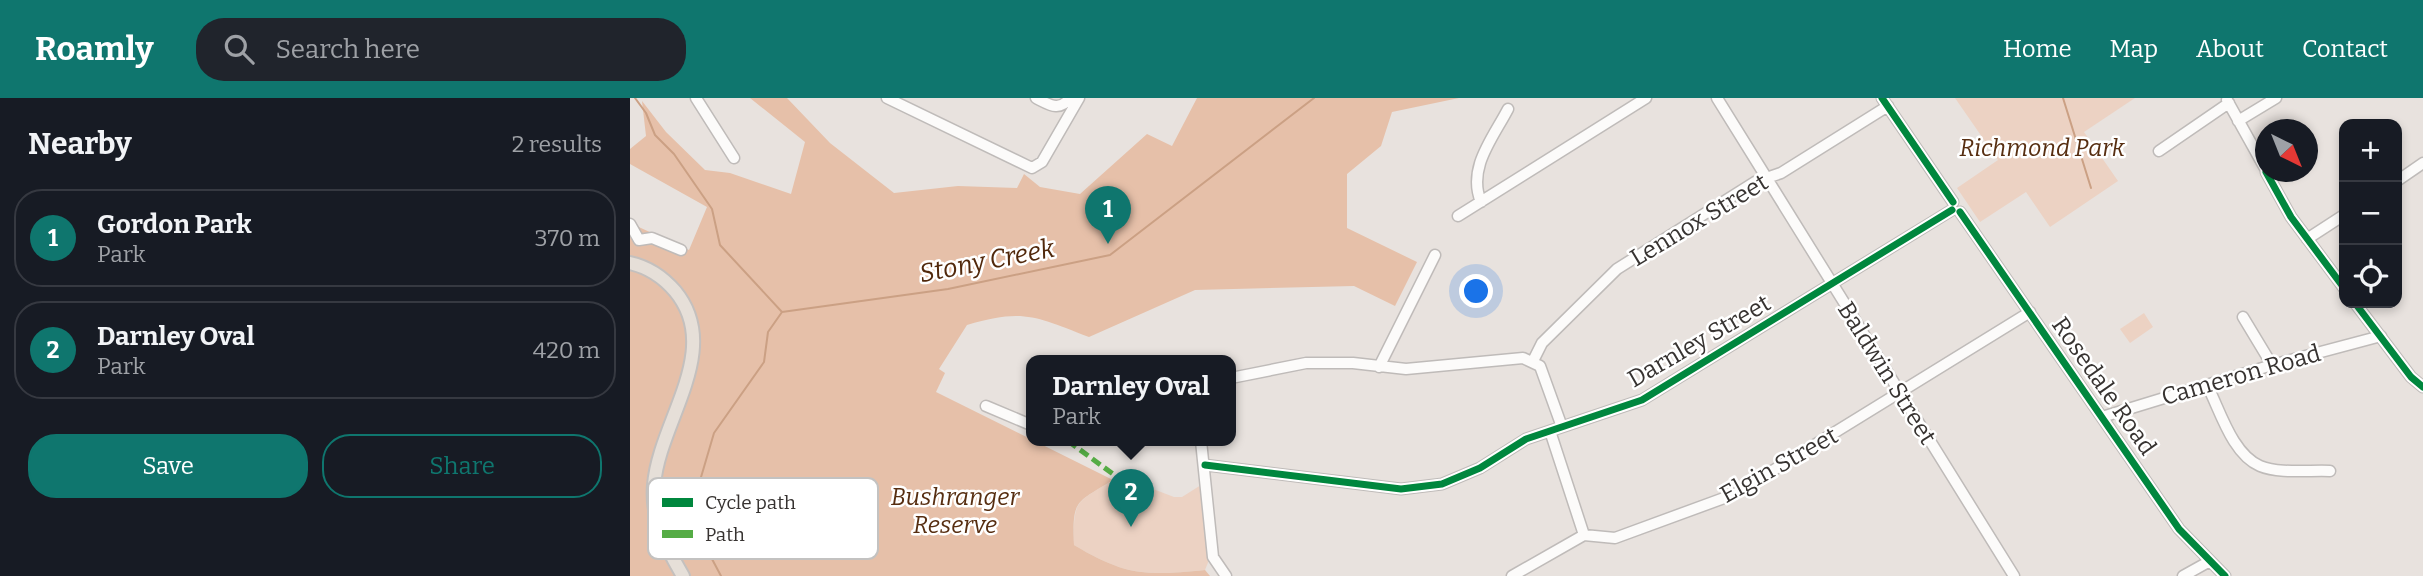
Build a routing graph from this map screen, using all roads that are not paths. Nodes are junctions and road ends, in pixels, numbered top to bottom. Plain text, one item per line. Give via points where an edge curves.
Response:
1 (696, 98) edge
2 (887, 98) edge
3 (1036, 98) edge
4 (1070, 98) edge
5 (1079, 98) edge
6 (1646, 98) edge
7 (1717, 98) edge
8 (2276, 98) edge
9 (2228, 101) edge
10 (1885, 102) edge
11 (1508, 109) dead end
12 (2238, 121) junction
13 (2159, 151) dead end
14 (2255, 151) edge
15 (734, 158) dead end
16 (2423, 163) edge
17 (1767, 178) junction
18 (2402, 178) edge
19 (2272, 182) edge
20 (1481, 202) junction
21 (1955, 208) junction
22 (1458, 216) dead end
23 (2339, 218) edge
24 (630, 224) edge
25 (2307, 239) junction
26 (681, 250) dead end
27 (1435, 255) dead end
28 (630, 257) edge
29 (630, 262) edge
30 (2339, 281) edge
31 (1832, 285) junction
32 (2359, 308) edge
33 (2030, 312) junction
34 (2243, 317) dead end
35 (2381, 336) junction
36 (1533, 361) junction
37 (2272, 365) junction
38 (1378, 367) junction
39 (1236, 378) edge
40 (2207, 384) junction
41 (2423, 387) edge
42 (1900, 393) junction
43 (986, 406) dead end
44 (2102, 417) junction
45 (1026, 423) edge
46 (1562, 427) junction
47 (666, 430) junction
48 (1550, 430) junction
49 (1202, 446) edge
50 (1205, 465) junction
51 (2330, 471) dead end
52 (656, 478) edge
53 (1584, 535) junction
54 (674, 559) edge
55 (2210, 561) junction
56 (683, 576) edge
57 (1226, 576) edge
58 (1512, 576) edge
59 (2014, 576) edge
60 (2183, 576) edge
61 (2225, 576) edge

1 - 15 street
2 - 5 street via 1032,168 1042,162
3 - 4 street via 1055,107
6 - 20 street
7 - 17 street, Baldwin Street
8 - 12 street
9 - 12 street
9 - 13 street
10 - 17 street, Lennox Street
10 - 21 street, Rosedale Road
11 - 20 street via 1478,166 1476,189
12 - 14 street
16 - 18 street
17 - 31 street, Baldwin Street
17 - 36 street, Lennox Street via 1617,269 1542,343
19 - 25 street
20 - 22 street
21 - 31 street, Darnley Street
21 - 33 street, Rosedale Road
23 - 25 street
24 - 26 street via 639,240 652,237
25 - 30 street
27 - 38 street
28 - 47 main road via 672,279 698,323 696,371
29 - 47 main road via 668,283 692,324 690,369
31 - 42 street, Baldwin Street
31 - 46 street, Darnley Street via 1642,400
32 - 35 street
33 - 42 street, Elgin Street
33 - 44 street, Rosedale Road
34 - 37 street
35 - 37 street, Cameron Road
35 - 41 street
36 - 38 street
36 - 46 street via 1540,366
37 - 40 street, Cameron Road
38 - 39 street via 1306,363
40 - 44 street, Cameron Road
40 - 51 street via 2236,443 2252,462 2266,468
42 - 53 street, Elgin Street via 1735,494 1615,538
42 - 59 street, Baldwin Street
43 - 45 street
44 - 55 street, Rosedale Road via 2185,537
46 - 48 street, Darnley Street
47 - 52 main road
48 - 50 street, Darnley Street via 1442,484 1401,489
48 - 53 street
49 - 50 street
50 - 57 street via 1213,557
53 - 58 street
54 - 56 main road
55 - 60 street
55 - 61 street, Rosedale Road

